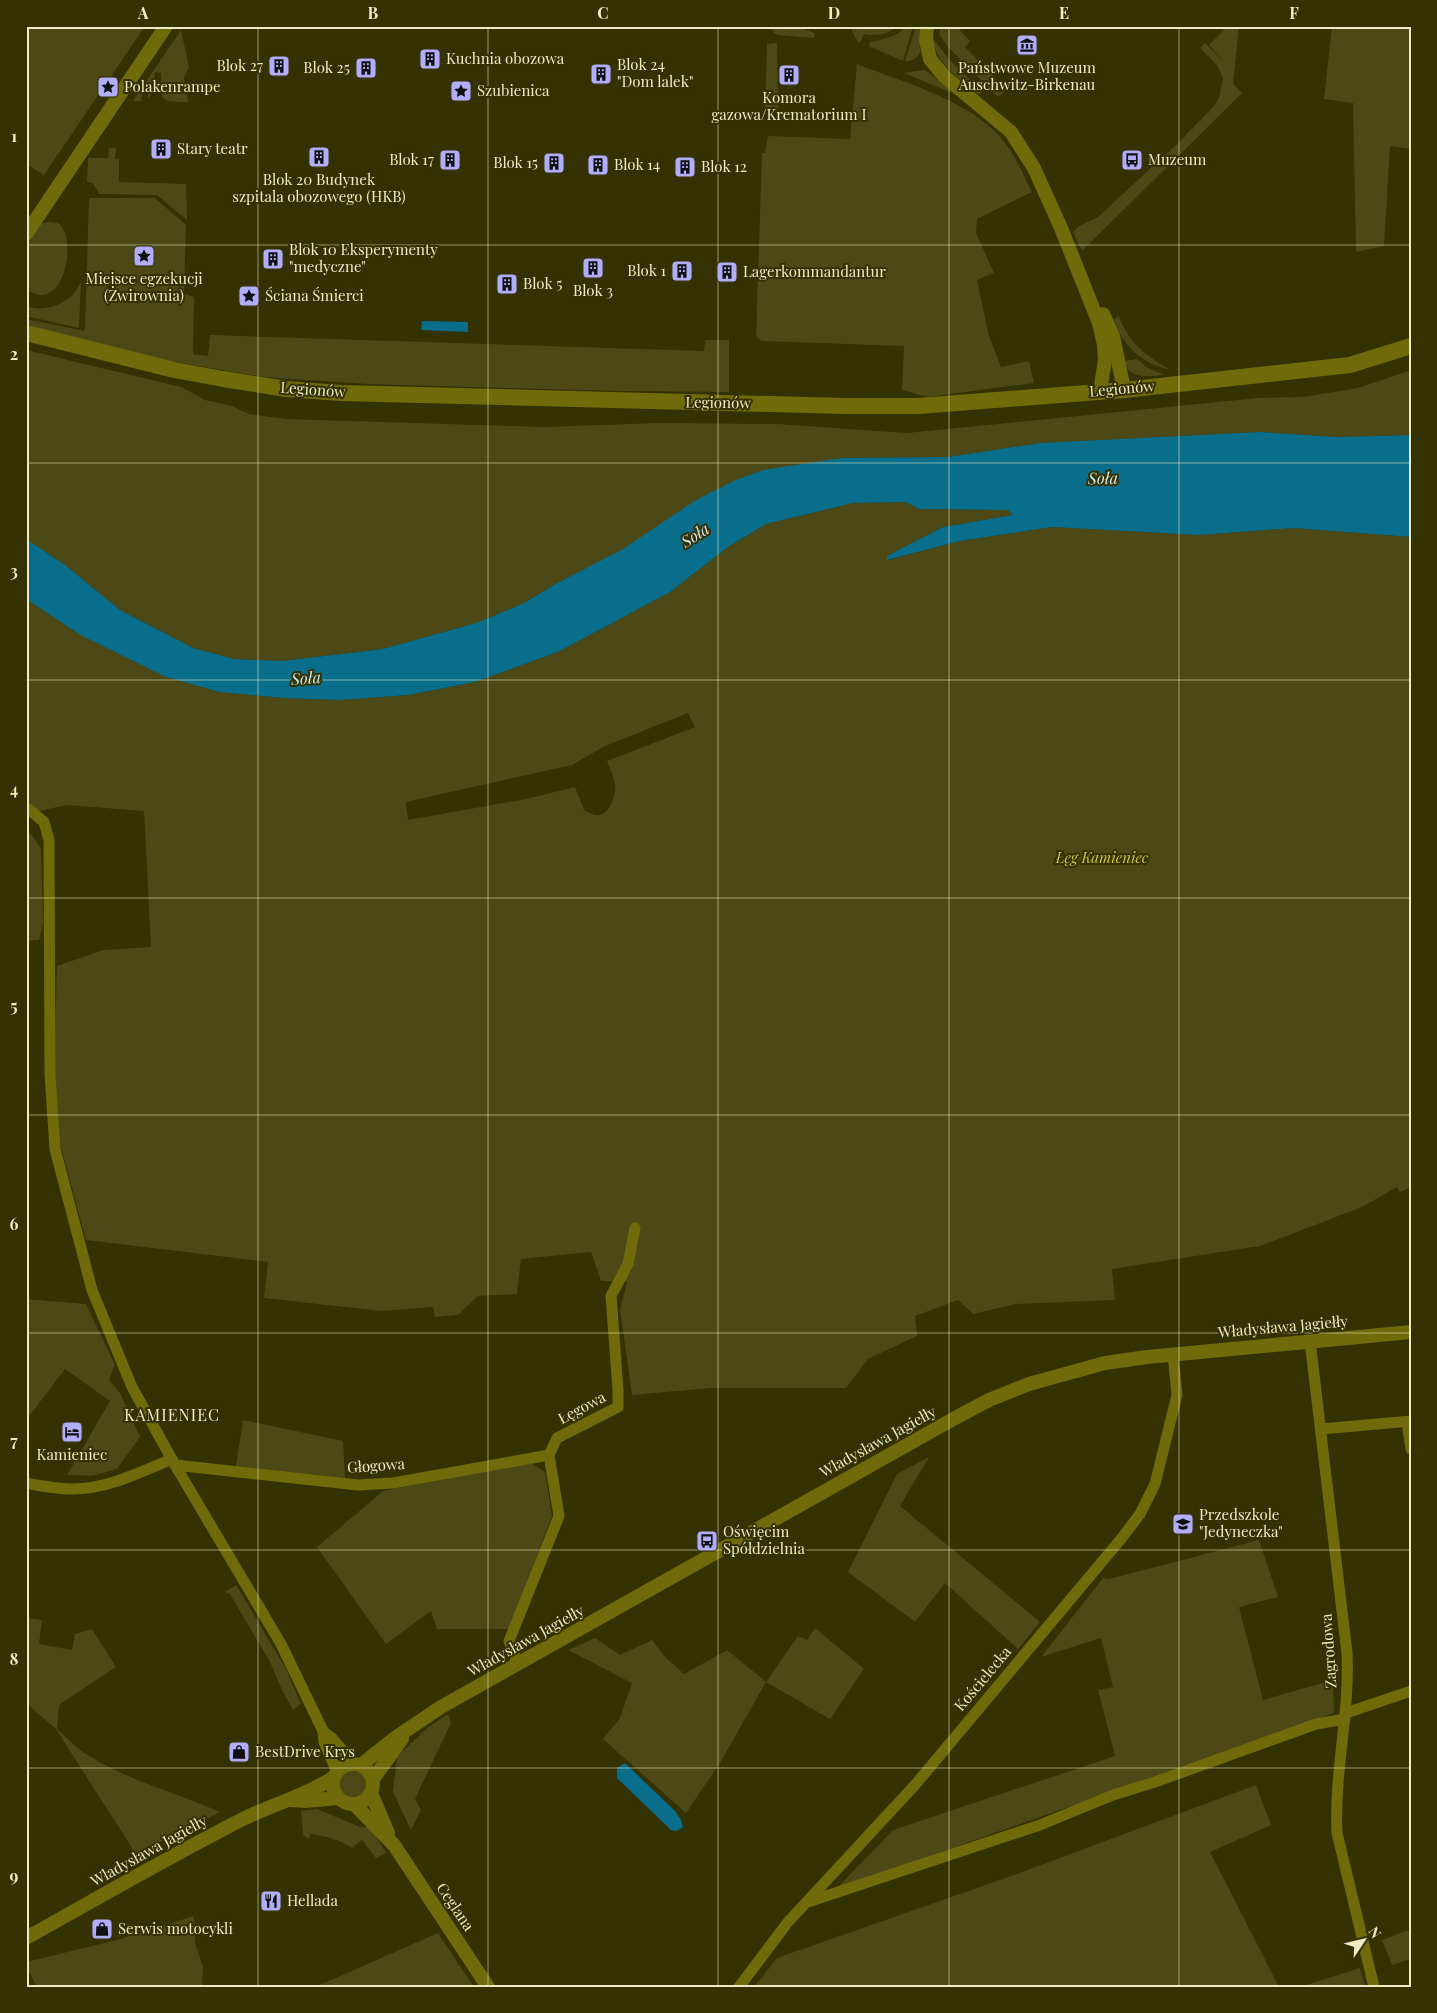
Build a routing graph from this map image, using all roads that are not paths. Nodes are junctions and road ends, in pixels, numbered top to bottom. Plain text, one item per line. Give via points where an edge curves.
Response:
1 (166, 26) edge
2 (927, 26) edge
3 (26, 234) edge
4 (1075, 262) junction
5 (26, 333) edge
6 (1411, 346) edge
7 (1124, 390) junction
8 (1100, 392) junction
9 (26, 807) edge
10 (635, 1228) dead end
11 (1411, 1332) edge
12 (1310, 1341) junction
13 (1173, 1354) junction
14 (1409, 1421) edge
15 (1320, 1429) junction
16 (1411, 1449) edge
17 (549, 1455) junction
18 (174, 1462) junction
19 (26, 1483) edge
20 (518, 1664) junction
21 (1411, 1690) edge
22 (1345, 1716) junction
23 (412, 1727) junction
24 (323, 1732) junction
25 (357, 1765) junction
26 (335, 1775) junction
27 (373, 1779) junction
28 (371, 1793) junction
29 (338, 1798) junction
30 (291, 1800) junction
31 (354, 1804) junction
32 (394, 1846) junction
33 (806, 1903) junction
34 (26, 1938) edge
35 (488, 1987) edge
36 (739, 1987) edge
37 (1374, 1987) edge

1 - 3 street
2 - 4 street via 930,59 944,76 1012,132 1027,154
4 - 7 street via 1113,336
4 - 8 street via 1104,345
5 - 8 main road, Legionów via 174,370 286,389 340,393 919,406
6 - 7 main road, Legionów via 1350,365
7 - 8 main road, Legionów
9 - 18 street via 44,822 49,840 50,1075 55,1149 92,1290 132,1387
10 - 17 street, Łęgowa via 628,1264 611,1296 618,1407 557,1438
11 - 12 street, Władysława Jagiełły
12 - 13 street, Władysława Jagiełły
12 - 15 street, Zagrodowa
13 - 20 street, Władysława Jagiełły via 1081,1369 989,1400
13 - 33 street, Kościelecka via 1177,1395 1155,1484 1140,1514 915,1785
14 - 15 street
14 - 16 street
15 - 22 street, Zagrodowa via 1347,1653
17 - 18 street, Głogowa via 394,1482 358,1485
17 - 20 street via 559,1516 510,1641
18 - 19 street via 95,1487 73,1489
18 - 24 street via 281,1644
20 - 23 street, Władysława Jagiełły
21 - 22 street
22 - 33 street via 1113,1795 1040,1825
22 - 37 street, Zagrodowa via 1338,1767 1337,1832
23 - 25 street, Władysława Jagiełły
23 - 27 street, Władysława Jagiełły
24 - 25 street
24 - 26 street
25 - 26 street via 341,1767
25 - 27 street via 370,1773
26 - 29 street via 334,1792
26 - 30 street, Władysława Jagiełły
27 - 28 street
28 - 31 street via 367,1799
28 - 32 street, Ceglana
29 - 30 street, Władysława Jagiełły
29 - 31 street
30 - 34 street, Władysława Jagiełły via 245,1818
31 - 32 street, Ceglana
32 - 35 street, Ceglana
33 - 36 street, Kościelecka

